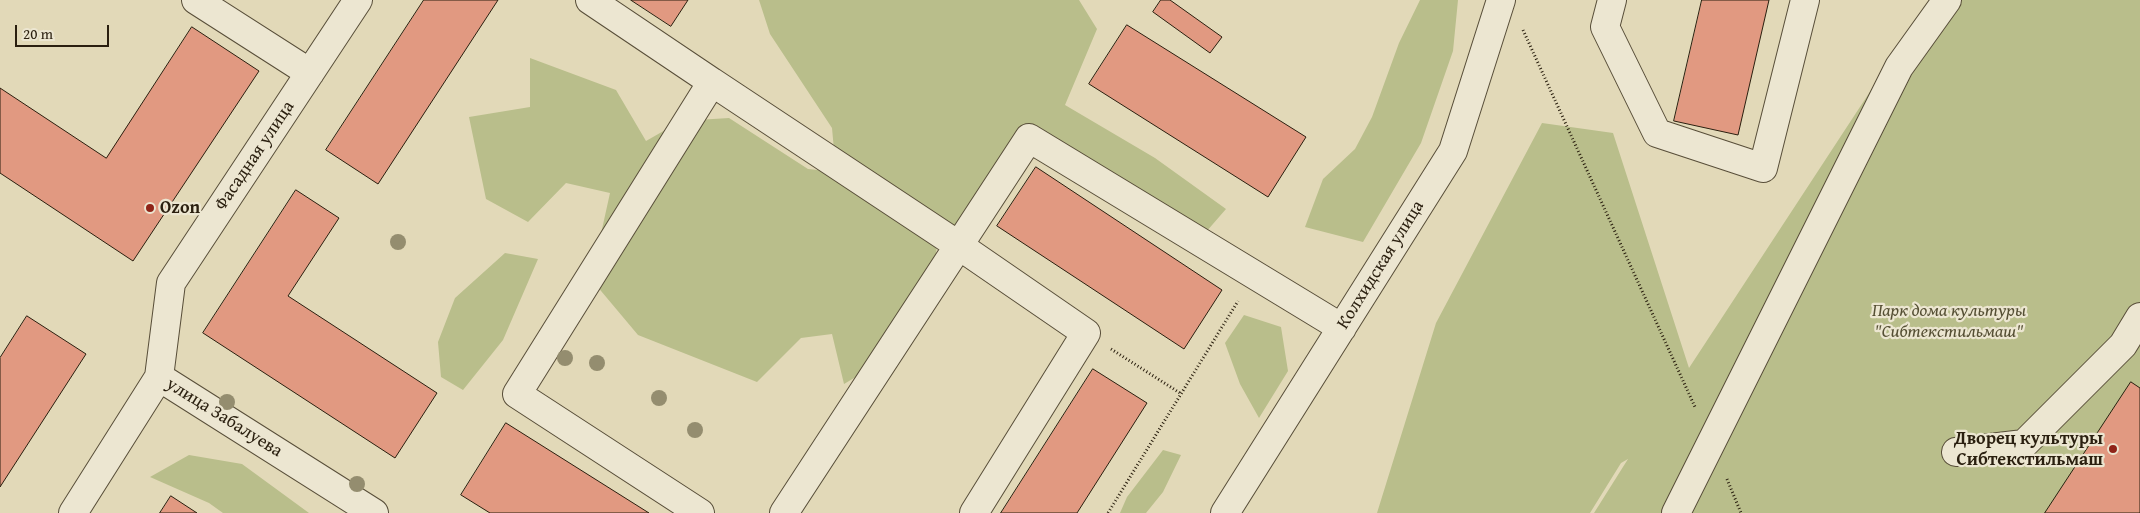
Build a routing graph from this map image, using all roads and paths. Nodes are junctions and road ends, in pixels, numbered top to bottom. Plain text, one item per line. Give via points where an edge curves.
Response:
1 (196, 0) edge
2 (358, 0) edge
3 (590, 0) edge
4 (1501, 0) edge
5 (1612, 0) edge
6 (1805, 0) edge
7 (1947, 0) edge
8 (1521, 27) dead end
9 (310, 73) junction
10 (712, 82) junction
11 (958, 245) junction
12 (1254, 275) junction
13 (2140, 317) edge
14 (1342, 328) junction
15 (1086, 333) junction
16 (159, 377) junction
17 (1180, 393) junction
18 (1712, 442) junction
19 (1956, 452) dead end
20 (73, 513) edge
21 (374, 513) edge
22 (700, 513) edge
23 (784, 513) edge
24 (974, 513) edge
25 (1108, 513) edge
26 (1225, 513) edge
27 (1676, 513) edge
28 (1741, 513) edge

1 - 9 street
2 - 9 street, Фасадная улица
3 - 10 street
4 - 14 street, Колхидская улица via 1453,151
5 - 6 street via 1605,27 1657,133 1763,168
7 - 18 street via 1899,67
8 - 18 path
9 - 16 street, Фасадная улица via 171,283
10 - 11 street
10 - 22 street via 517,394
11 - 12 street via 1029,138
11 - 15 street
11 - 23 street
12 - 14 street
12 - 17 path
13 - 19 street via 2123,345 2024,444
14 - 26 street, Колхидская улица
15 - 17 path
15 - 24 street
16 - 20 street, улица Забалуева
16 - 21 street, улица Забалуева
17 - 25 path
18 - 27 street
18 - 28 path

